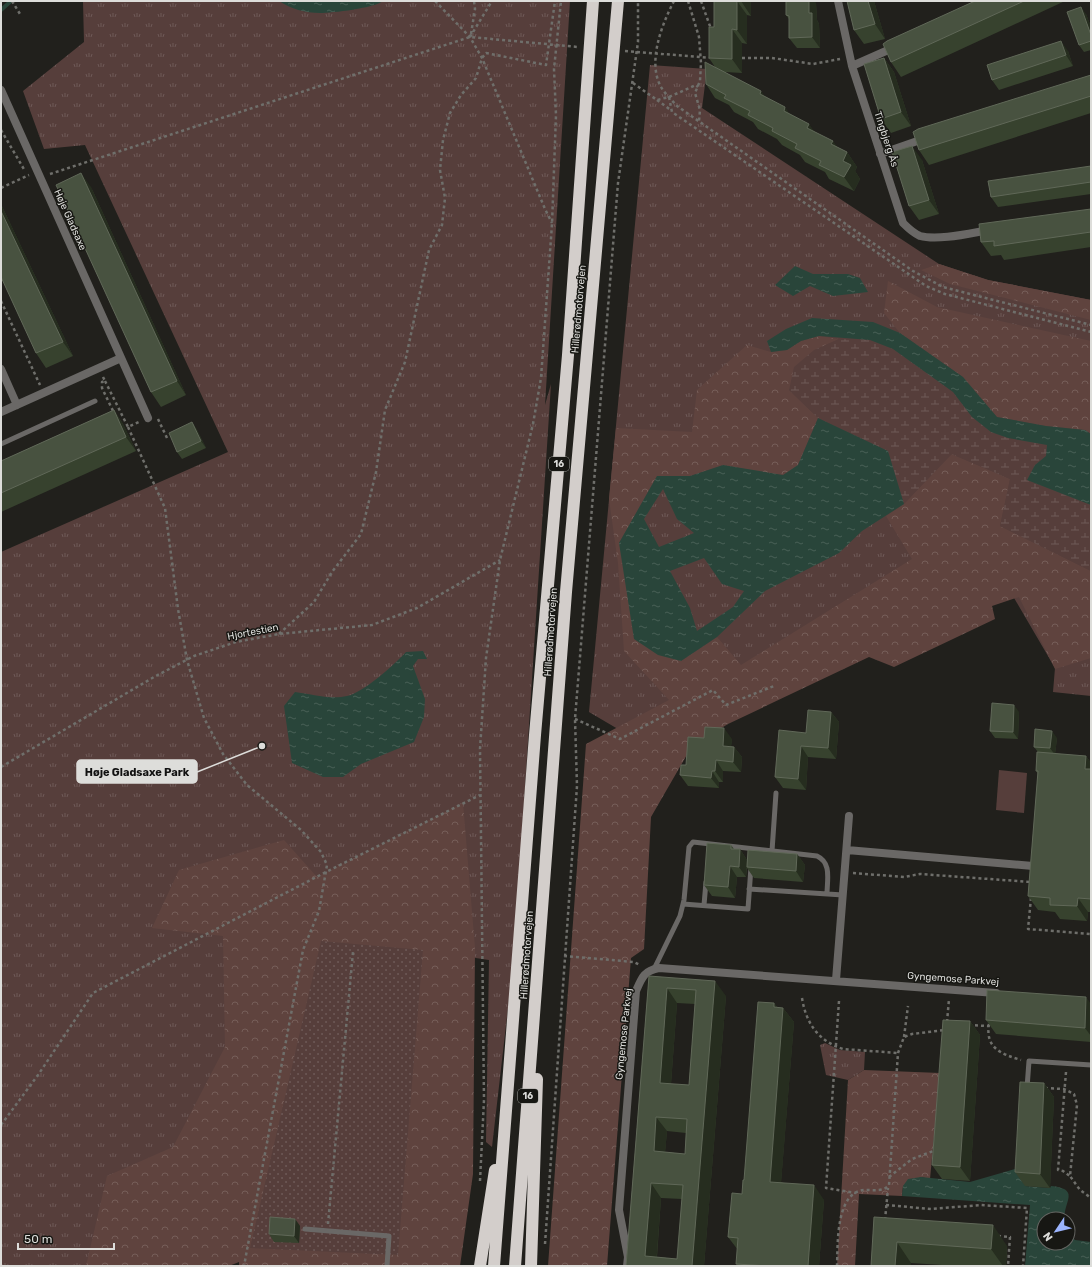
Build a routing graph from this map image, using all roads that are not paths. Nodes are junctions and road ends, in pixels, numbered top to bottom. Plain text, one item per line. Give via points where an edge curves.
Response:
1 (593, 1) edge
2 (618, 1) edge
3 (838, 1) edge
4 (903, 43) edge
5 (852, 66) junction
6 (1, 90) edge
7 (932, 136) edge
8 (880, 154) junction
9 (997, 229) edge
10 (121, 358) junction
11 (1, 369) edge
12 (95, 401) dead end
13 (18, 405) junction
14 (1, 412) edge
15 (148, 418) road end
16 (1, 444) edge
17 (776, 793) dead end
18 (849, 816) dead end
19 (709, 843) junction
20 (752, 848) junction
21 (772, 850) junction
22 (847, 850) junction
23 (708, 851) edge
24 (752, 855) edge
25 (751, 862) edge
26 (1033, 866) edge
27 (706, 874) edge
28 (749, 889) junction
29 (827, 894) junction
30 (843, 895) junction
31 (683, 904) junction
32 (704, 905) junction
33 (541, 926) junction
34 (651, 970) junction
35 (836, 980) junction
36 (1005, 994) edge
37 (1091, 1065) edge
38 (508, 1088) junction
39 (1026, 1095) edge
40 (305, 1229) dead end
41 (387, 1266) edge
42 (480, 1266) edge
43 (494, 1266) edge
44 (516, 1266) edge
45 (531, 1266) edge
46 (627, 1266) edge

1 - 38 highway, Hillerødmotorvejen / 16 via 568,355
2 - 33 highway, Hillerødmotorvejen / 16 via 566,592
3 - 5 street, Tingbjerg Ås
4 - 5 street
5 - 8 street, Tingbjerg Ås
6 - 10 street, Høje Gladsaxe
7 - 8 street
8 - 9 street, Tingbjerg Ås via 903,223 910,231 932,238
10 - 13 street
10 - 15 street, Høje Gladsaxe
11 - 13 street
12 - 16 lane
13 - 14 street
17 - 21 lane
18 - 22 street
19 - 20 lane
19 - 23 lane
19 - 31 lane via 696,841 690,845
20 - 21 lane
20 - 24 lane
21 - 29 lane via 817,856 824,860 827,865
22 - 26 street
22 - 30 street
25 - 28 lane
27 - 32 lane
28 - 29 lane
28 - 32 lane via 748,909
29 - 30 lane
30 - 35 street
31 - 32 lane
31 - 34 lane via 677,922
33 - 44 highway, Hillerødmotorvejen / 16
33 - 45 highway
34 - 35 street, Gyngemose Parkvej via 660,968
34 - 46 street, Gyngemose Parkvej via 641,979 636,991 619,1210 628,1257
35 - 36 street, Gyngemose Parkvej
37 - 39 lane via 1029,1061
38 - 42 highway
38 - 43 highway, Hillerødmotorvejen / 16
40 - 41 lane via 389,1236

